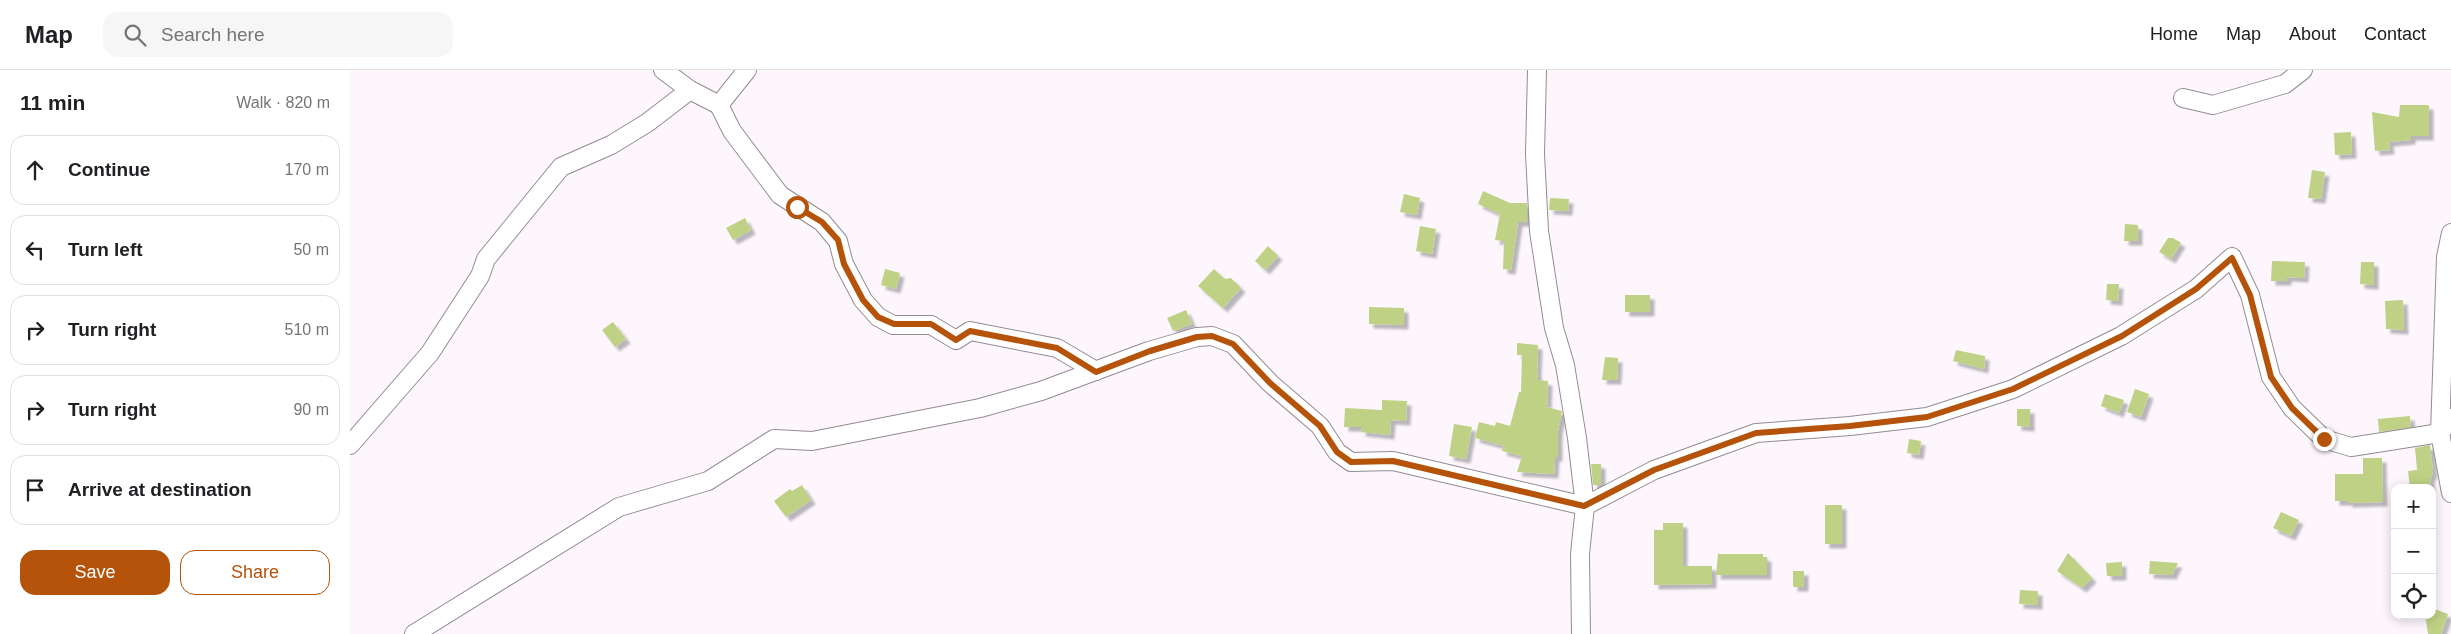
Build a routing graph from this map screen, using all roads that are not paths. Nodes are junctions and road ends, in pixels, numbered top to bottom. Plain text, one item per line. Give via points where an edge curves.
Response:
1 (664, 70) edge
2 (747, 70) edge
3 (1537, 70) edge
4 (2303, 70) edge
5 (690, 90) junction
6 (2183, 98) dead end
7 (719, 105) junction
8 (2451, 233) edge
9 (1096, 372) junction
10 (2451, 418) edge
11 (2440, 433) junction
12 (350, 445) edge
13 (2451, 493) edge
14 (1584, 506) junction
15 (414, 634) edge
16 (1581, 634) edge

1 - 5 street
2 - 7 street
3 - 14 street via 1535,154 1539,231 1554,328 1565,365 1576,428
4 - 6 street via 2285,84 2213,105
5 - 7 street
5 - 12 street via 647,123 611,145 561,167 486,259 480,276 430,353
7 - 9 street via 732,131 780,195 822,222 838,240 844,264 863,300 878,317 894,324 931,324 956,340 970,331 1057,348
8 - 11 street via 2446,257
9 - 14 street via 1150,351 1197,337 1212,336 1233,344 1270,383 1320,426 1337,452 1351,462 1393,461
9 - 15 street via 980,408 812,440 774,439 708,481 619,507
10 - 11 street
11 - 13 street
11 - 14 street via 2351,447 2324,439 2292,408 2271,377 2250,295 2232,258 2196,289 2122,336 2013,389 1927,417 1756,433 1654,470
14 - 16 street via 1580,554

